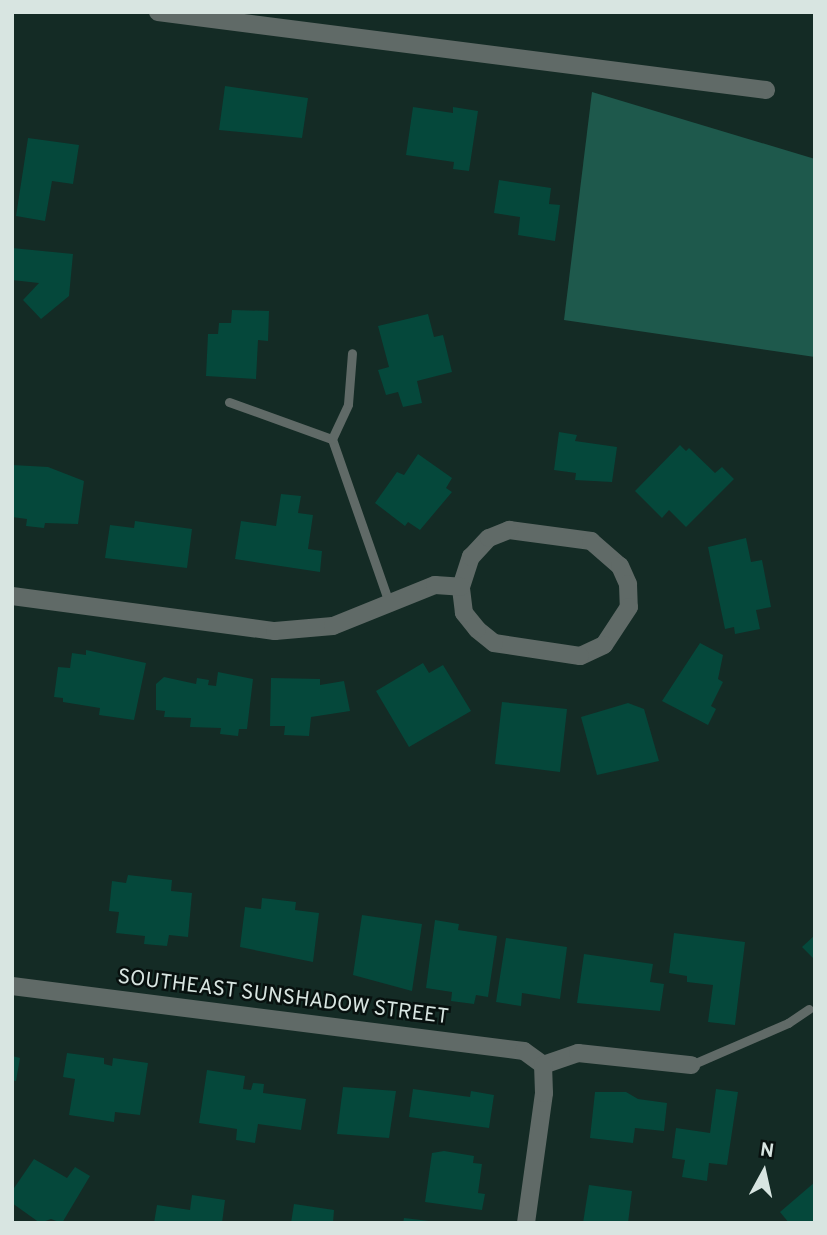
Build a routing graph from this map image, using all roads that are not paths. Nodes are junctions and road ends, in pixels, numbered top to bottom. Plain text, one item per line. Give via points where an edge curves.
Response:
1 (158, 12) edge
2 (766, 90) dead end
3 (352, 353) dead end
4 (229, 402) dead end
5 (332, 439) junction
6 (461, 587) junction
7 (12, 596) edge
8 (388, 603) junction
9 (12, 986) edge
10 (808, 1009) dead end
11 (543, 1065) junction
12 (691, 1065) joint
13 (526, 1223) edge

1 - 2 street
3 - 5 lane via 348,404
4 - 5 lane
5 - 8 lane
6 - 6 street via 464,613 494,643 580,656 604,645 629,607 628,584 606,551 591,541 509,530 489,538 471,557
6 - 8 street via 435,585
7 - 8 street via 275,631 333,626
9 - 11 street, SOUTHEAST SUNSHADOW STREET via 524,1051
10 - 12 lane via 788,1023
11 - 12 street via 578,1053
11 - 13 street via 544,1093

